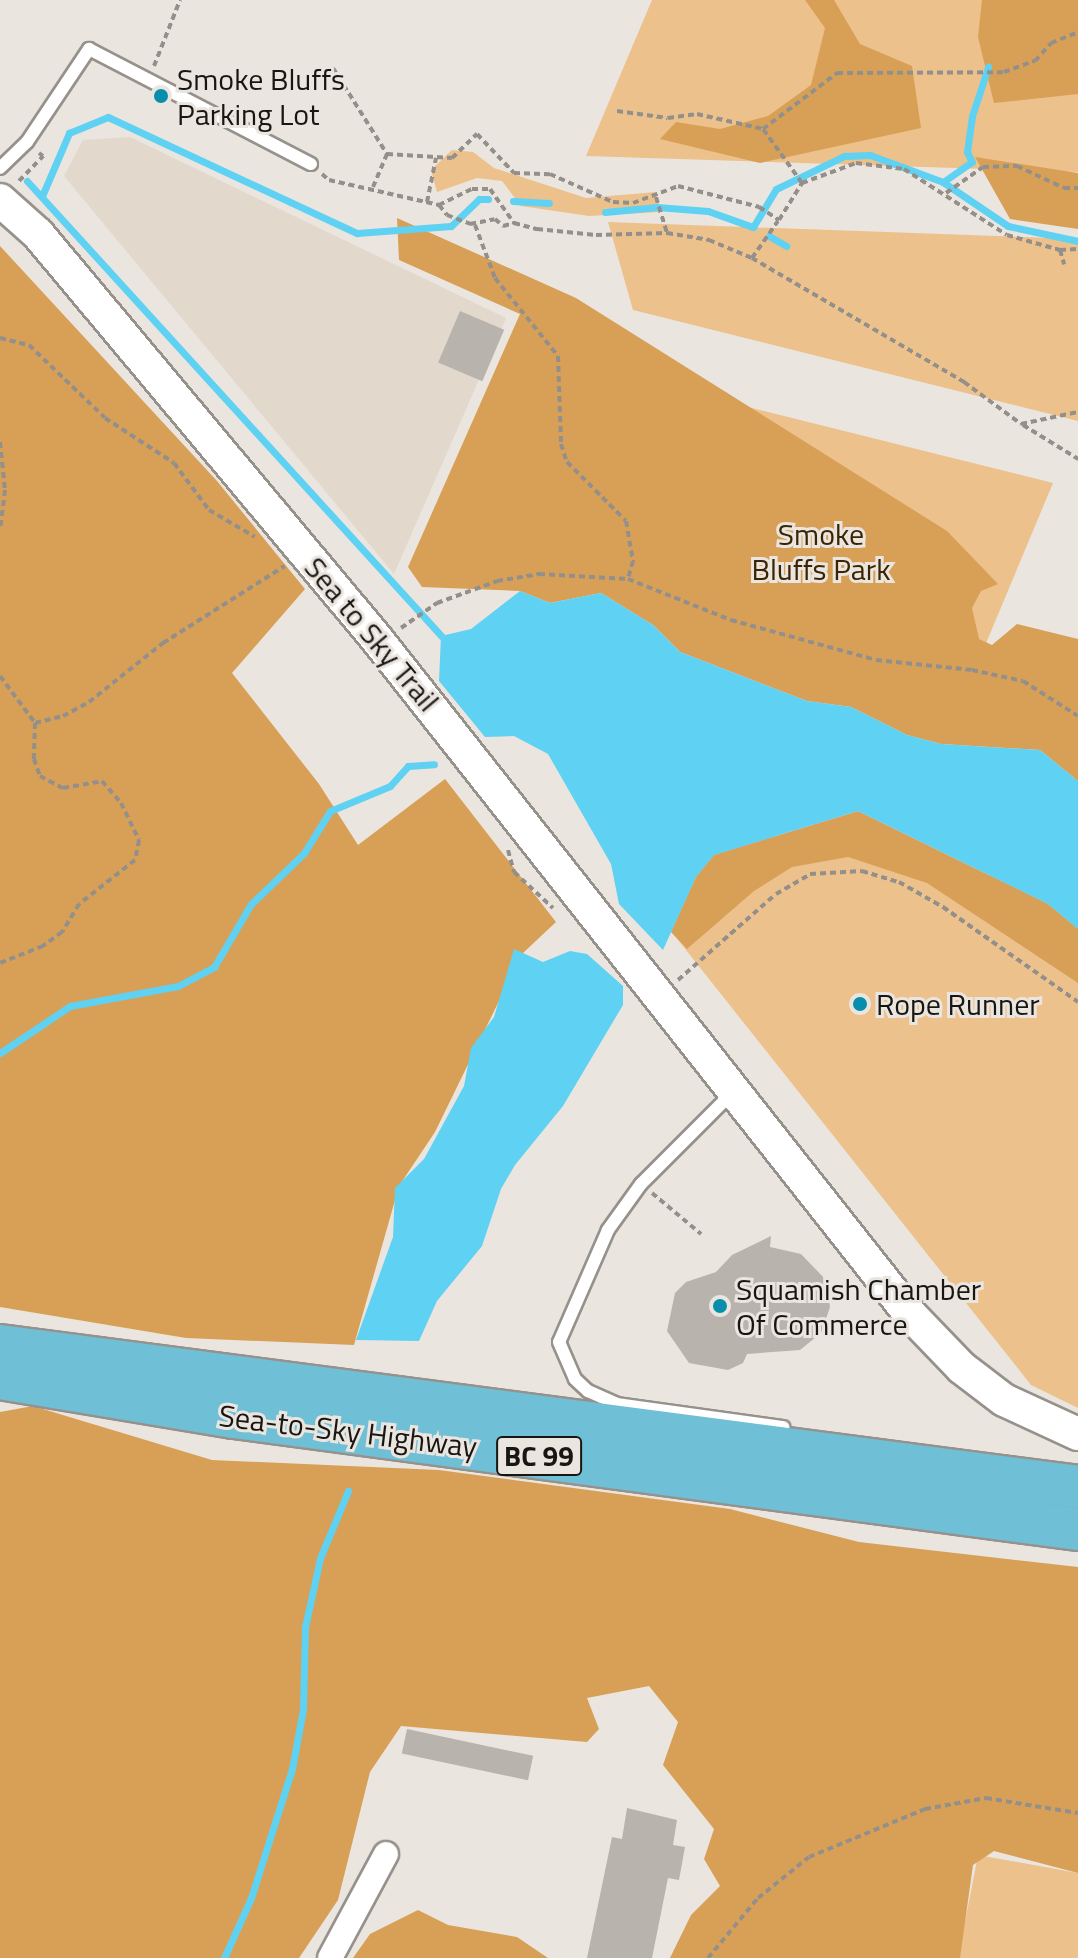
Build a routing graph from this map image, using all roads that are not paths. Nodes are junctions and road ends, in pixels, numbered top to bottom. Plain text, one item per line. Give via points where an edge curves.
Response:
1 (311, 164) road end
2 (0, 168) edge
3 (0, 200) edge
4 (733, 1092) junction
5 (0, 1346) edge
6 (0, 1378) edge
7 (804, 1430) dead end
8 (1078, 1434) edge
9 (833, 1438) dead end
10 (903, 1465) junction
11 (1078, 1487) edge
12 (1078, 1529) edge
13 (386, 1854) dead end
14 (330, 1958) edge

1 - 2 lane via 89,49 27,142
3 - 4 street via 38,234 382,646
4 - 7 lane via 641,1184 608,1230 559,1342 567,1367 588,1391 617,1404
4 - 8 street via 909,1313 962,1368 1004,1400
5 - 10 highway, Sea-to-Sky Highway / BC 99
6 - 12 highway, Sea-to-Sky Highway / BC 99 via 234,1417
9 - 10 lane
10 - 11 highway, Sea-to-Sky Highway / BC 99
13 - 14 street

